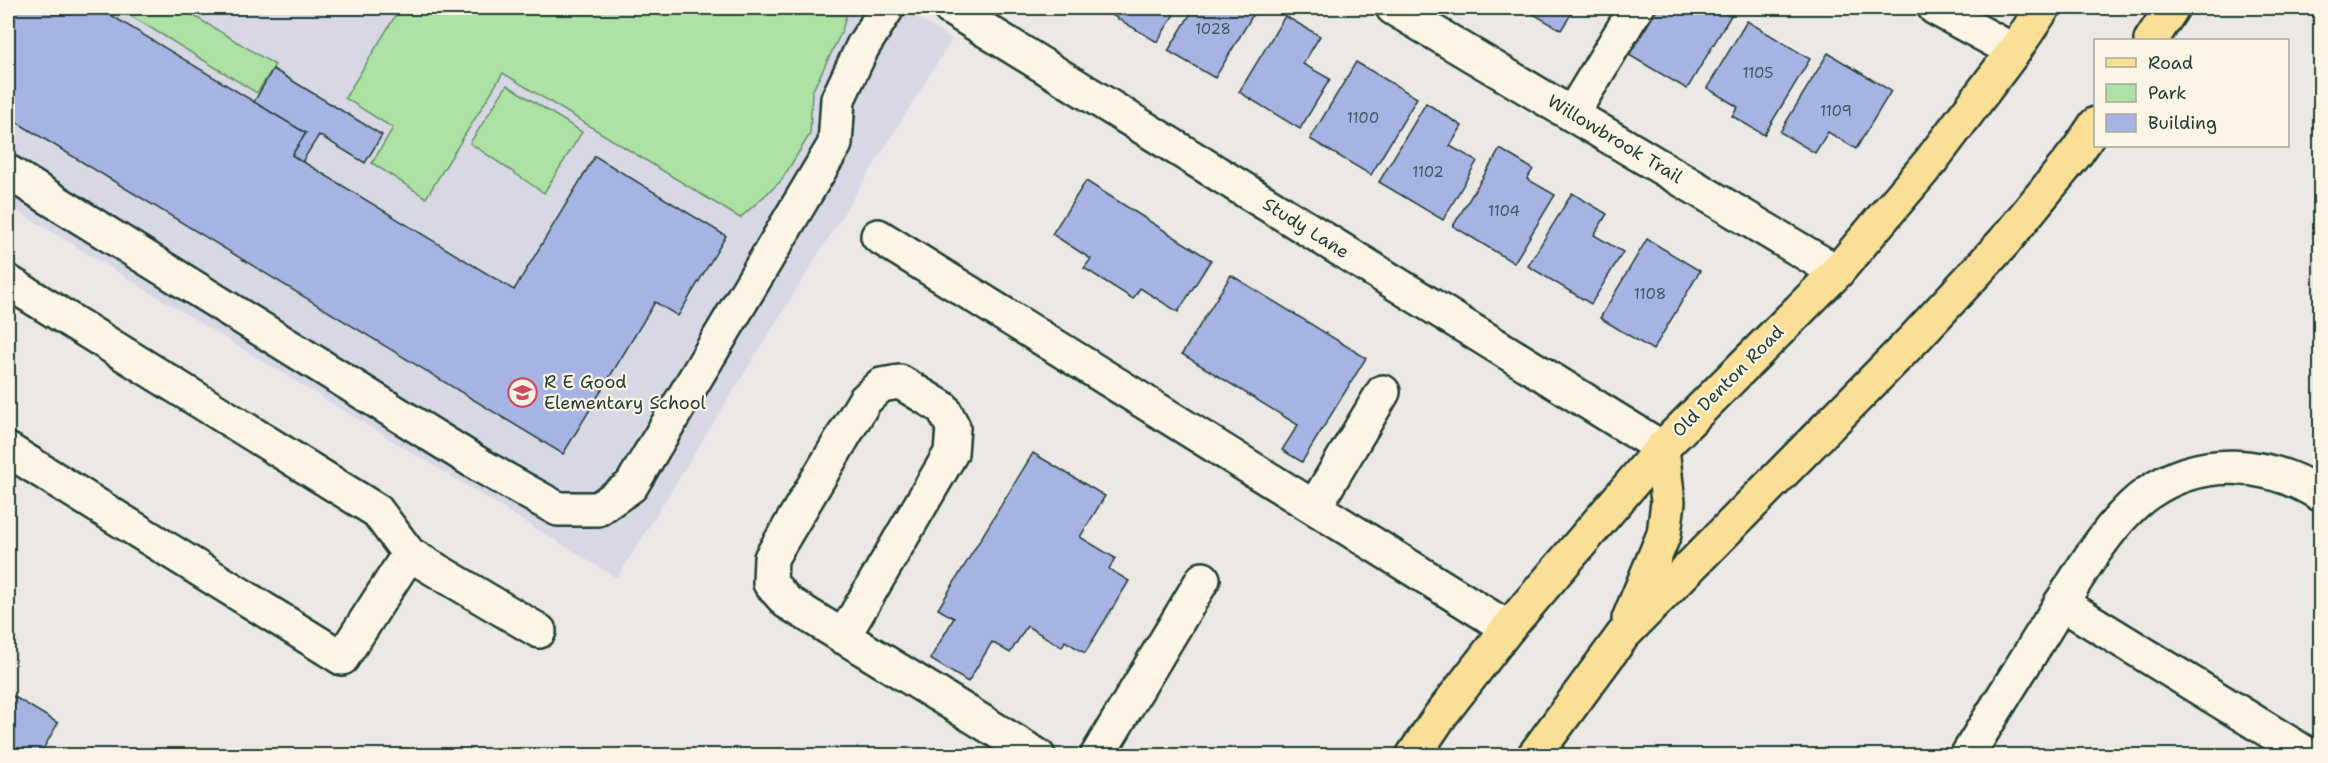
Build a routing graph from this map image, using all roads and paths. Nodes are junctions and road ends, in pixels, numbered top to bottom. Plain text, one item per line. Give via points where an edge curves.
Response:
1 (887, 8) edge
2 (950, 8) edge
3 (1393, 8) edge
4 (1636, 8) edge
5 (1935, 8) edge
6 (2043, 8) edge
7 (2191, 8) edge
8 (2162, 24) edge
9 (2014, 51) junction
10 (1572, 114) junction
11 (2094, 127) edge
12 (8, 172) edge
13 (878, 236) dead end
14 (1837, 272) junction
15 (8, 282) edge
16 (1383, 392) dead end
17 (1662, 448) junction
18 (8, 450) edge
19 (2320, 494) edge
20 (1315, 506) junction
21 (409, 554) junction
22 (1203, 579) dead end
23 (2061, 603) junction
24 (1508, 628) junction
25 (539, 631) dead end
26 (1623, 635) junction
27 (843, 637) junction
28 (1038, 756) edge
29 (1097, 756) edge
30 (1413, 756) edge
31 (1534, 756) edge
32 (1967, 756) edge
33 (2310, 756) edge

1 - 12 street via 863,46 838,99 835,144 631,486 598,509 558,510
2 - 17 street, Study Lane
3 - 10 street, Willowbrook Trail
4 - 10 street
5 - 9 street
6 - 9 main road, Old Denton Road
7 - 8 main road
9 - 14 main road, Old Denton Road via 1930,162
10 - 14 street, Willowbrook Trail
11 - 26 main road via 2004,242
13 - 20 street
14 - 17 main road, Old Denton Road
15 - 21 street via 377,511
16 - 20 street
17 - 24 main road, Old Denton Road
17 - 26 main road via 1668,501 1664,534
18 - 21 street via 342,658
19 - 23 street via 2254,467 2195,470 2148,493 2109,532
20 - 24 street
21 - 25 street
22 - 29 street
23 - 32 street
23 - 33 street
24 - 30 main road, Old Denton Road
26 - 31 main road
27 - 27 street via 787,602 775,590 770,583 771,558 865,400 881,385 900,382 943,408 953,427 951,453
27 - 28 street

